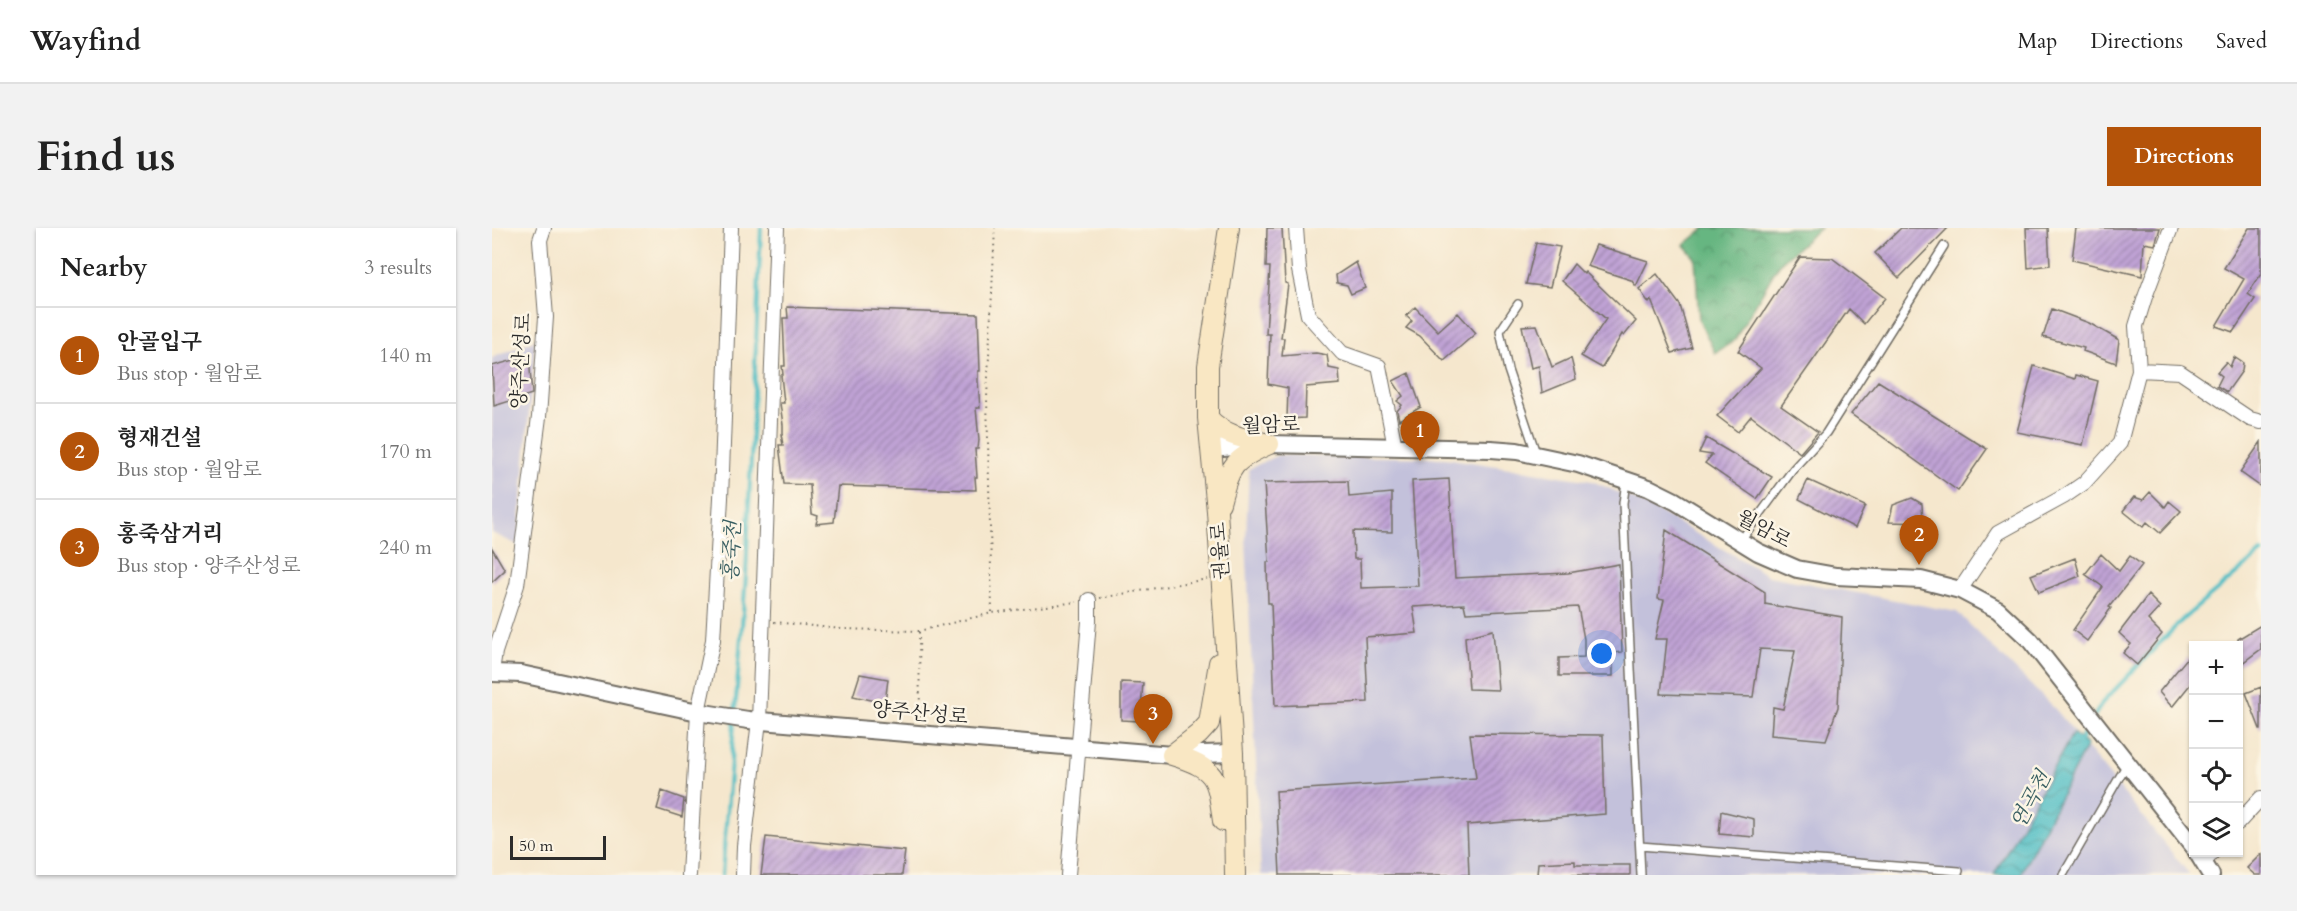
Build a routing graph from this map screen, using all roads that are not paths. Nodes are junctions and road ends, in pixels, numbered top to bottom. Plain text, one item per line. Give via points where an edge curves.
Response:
1 (544, 228) edge
2 (731, 228) edge
3 (777, 228) edge
4 (1229, 228) edge
5 (1296, 228) edge
6 (2171, 228) edge
7 (1944, 246) dead end
8 (1518, 304) dead end
9 (2139, 370) junction
10 (1208, 418) junction
11 (2261, 423) edge
12 (1269, 444) junction
13 (1395, 447) junction
14 (1211, 449) junction
15 (1537, 455) junction
16 (1627, 479) junction
17 (1217, 511) junction
18 (1740, 541) junction
19 (1960, 590) junction
20 (1089, 600) road end
21 (1225, 634) junction
22 (492, 672) edge
23 (698, 712) junction
24 (754, 720) junction
25 (1077, 747) junction
26 (1233, 753) junction
27 (1172, 755) junction
28 (2127, 764) junction
29 (2261, 798) edge
30 (2243, 818) edge
31 (2189, 843) edge
32 (1640, 846) junction
33 (1234, 866) edge
34 (1959, 870) dead end
35 (689, 875) edge
36 (743, 875) edge
37 (1068, 875) edge
38 (1641, 875) edge
39 (2063, 875) edge

1 - 22 street, 양주산성로 via 540,240 546,317 539,417 517,585
2 - 23 street via 713,640
3 - 24 street via 762,622
4 - 10 main road, 권율로 via 1208,366
5 - 13 street via 1308,315 1342,353 1379,366
6 - 9 street via 2136,326
7 - 18 lane via 1826,433 1794,468
8 - 15 lane via 1500,331 1508,370
9 - 11 street via 2180,372
9 - 19 street via 2120,443 2084,483 1998,533
10 - 12 main road via 1230,435
10 - 14 main road, 권율로
12 - 13 street, 월암로
12 - 14 street, 월암로
12 - 17 main road via 1234,464
13 - 15 street, 월암로 via 1491,449
14 - 17 main road, 권율로
15 - 16 street, 월암로
16 - 18 street, 월암로 via 1675,501
16 - 32 lane via 1623,503
17 - 21 main road, 권율로
18 - 19 street, 월암로 via 1779,562 1818,574 1910,579
19 - 28 street, 월암로 via 2013,622
20 - 25 street
21 - 26 main road, 권율로
21 - 27 main road via 1209,723
22 - 23 street, 양주산성로 via 521,674
23 - 24 street, 양주산성로
23 - 35 street
24 - 25 street, 양주산성로
24 - 36 street
25 - 27 street, 양주산성로
25 - 37 street
26 - 27 street, 양주산성로
26 - 33 main road, 권율로
27 - 33 main road via 1199,764 1218,783 1224,834
28 - 31 street, 월암로
28 - 39 lane
29 - 30 street
32 - 34 lane
32 - 38 lane

